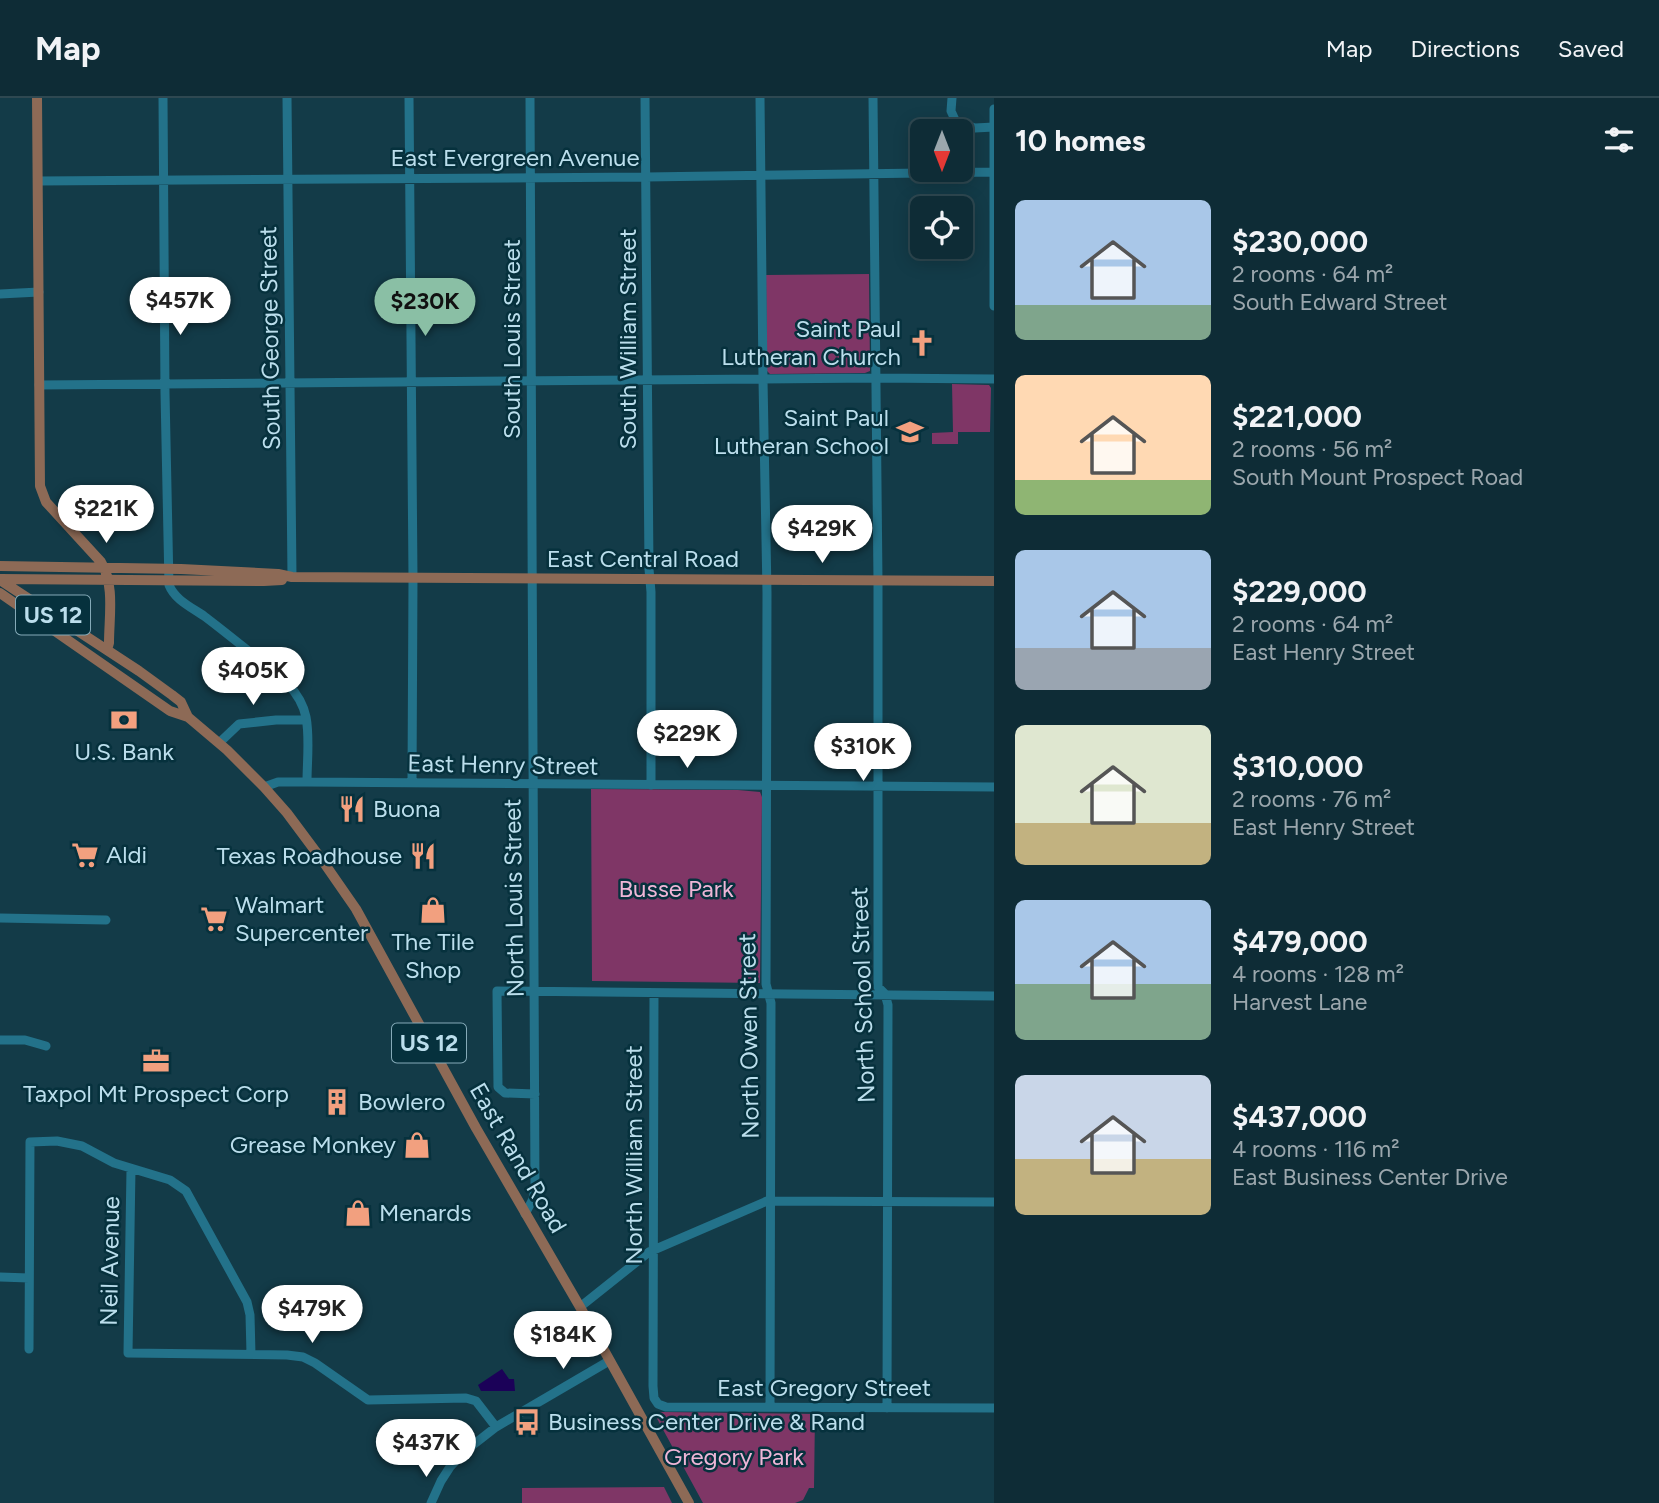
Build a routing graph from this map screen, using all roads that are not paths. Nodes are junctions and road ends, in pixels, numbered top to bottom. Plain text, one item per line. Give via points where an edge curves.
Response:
1 (37, 98) edge
2 (163, 98) edge
3 (287, 98) edge
4 (409, 98) edge
5 (530, 98) edge
6 (645, 98) edge
7 (761, 98) edge
8 (873, 98) edge
9 (952, 98) edge
10 (994, 109) edge
11 (994, 127) edge
12 (994, 173) edge
13 (873, 175) junction
14 (761, 176) junction
15 (530, 177) junction
16 (646, 177) junction
17 (410, 178) junction
18 (288, 180) junction
19 (37, 181) junction
20 (164, 181) junction
21 (39, 292) junction
22 (0, 294) edge
23 (994, 306) edge
24 (875, 378) junction
25 (994, 379) edge
26 (648, 380) junction
27 (763, 380) junction
28 (531, 381) junction
29 (411, 383) junction
30 (165, 384) junction
31 (290, 384) junction
32 (39, 385) junction
33 (82, 541) junction
34 (0, 566) edge
35 (74, 568) junction
36 (105, 568) junction
37 (167, 575) junction
38 (292, 577) junction
39 (412, 578) junction
40 (0, 579) edge
41 (533, 579) junction
42 (109, 580) junction
43 (650, 580) junction
44 (766, 580) junction
45 (878, 581) junction
46 (994, 581) edge
47 (0, 593) edge
48 (107, 650) junction
49 (188, 718) junction
50 (306, 720) junction
51 (219, 743) junction
52 (307, 782) junction
53 (412, 783) junction
54 (532, 785) junction
55 (651, 785) junction
56 (767, 786) junction
57 (264, 787) junction
58 (878, 787) junction
59 (994, 787) edge
60 (0, 918) edge
61 (106, 920) dead end
62 (535, 991) junction
63 (654, 993) junction
64 (769, 993) junction
65 (885, 994) junction
66 (994, 996) edge
67 (0, 1040) edge
68 (47, 1046) dead end
69 (535, 1094) junction
70 (131, 1168) junction
71 (771, 1200) junction
72 (887, 1201) junction
73 (994, 1202) edge
74 (526, 1214) junction
75 (653, 1250) junction
76 (0, 1278) edge
77 (29, 1278) junction
78 (580, 1307) junction
79 (29, 1349) dead end
80 (251, 1354) junction
81 (609, 1361) junction
82 (656, 1401) joint
83 (770, 1407) junction
84 (887, 1408) junction
85 (994, 1408) edge
86 (496, 1427) junction
87 (431, 1503) edge
88 (689, 1503) edge

1 - 19 main road
2 - 20 street
3 - 18 street, South George Street
4 - 17 street
5 - 15 street, South Louis Street
6 - 16 street, South William Street
7 - 14 street, North Owen Street
8 - 13 street, North School Street
9 - 11 street via 956,122
10 - 11 street
11 - 12 street
12 - 13 street, East Evergreen Avenue
12 - 23 street
13 - 14 street, East Evergreen Avenue
13 - 24 street, North School Street
14 - 16 street, East Evergreen Avenue
14 - 27 street, North Owen Street
15 - 16 street, East Evergreen Avenue
15 - 17 street, East Evergreen Avenue
15 - 28 street, South Louis Street
16 - 26 street, South William Street
17 - 18 street, East Evergreen Avenue
17 - 29 street
18 - 20 street, East Evergreen Avenue
18 - 31 street, South George Street
19 - 20 street, East Evergreen Avenue
19 - 21 main road
20 - 30 street
21 - 22 street
21 - 32 main road
24 - 25 street
24 - 27 street
24 - 45 street, North School Street
26 - 27 street
26 - 28 street
26 - 43 street, South William Street
27 - 44 street, North Owen Street
28 - 29 street
28 - 41 street, South Louis Street
29 - 31 street
29 - 39 street
30 - 31 street
30 - 32 street
30 - 37 street
31 - 38 street, South George Street
32 - 33 main road via 42,495
33 - 35 main road via 81,557
33 - 36 main road
34 - 35 main road, East Central Road
35 - 36 main road, East Central Road
36 - 37 main road, East Central Road
36 - 42 main road
37 - 38 main road, East Central Road
37 - 42 main road, East Central Road
37 - 50 street via 175,596 285,681 298,697
38 - 39 main road, East Central Road
39 - 41 main road, East Central Road
39 - 53 street
40 - 42 main road, East Central Road
40 - 48 main road, East Rand Road / US 12
41 - 43 main road, East Central Road
41 - 54 street, North Louis Street
42 - 48 main road
43 - 44 main road, East Central Road
43 - 55 street
44 - 45 main road, East Central Road
44 - 56 street, North Owen Street
45 - 46 main road, East Central Road
45 - 58 street, North School Street
47 - 49 main road, East Rand Road / US 12 via 170,711
48 - 49 main road, East Rand Road / US 12 via 181,702
49 - 51 main road, East Rand Road / US 12
50 - 51 street via 239,723
50 - 52 street
51 - 57 main road, East Rand Road / US 12
52 - 53 street, East Henry Street
52 - 57 street, East Henry Street
53 - 54 street, East Henry Street
54 - 55 street, East Henry Street
54 - 62 street, North Louis Street
55 - 56 street, East Henry Street
56 - 58 street, East Henry Street
56 - 64 street, North Owen Street
57 - 74 main road, East Rand Road / US 12 via 356,909
58 - 59 street, East Henry Street
58 - 65 street, North School Street via 878,987
60 - 61 street
62 - 63 street
62 - 69 street, North Louis Street
62 - 69 street via 497,991 498,1086 505,1093
63 - 64 street
63 - 75 street, North William Street
64 - 65 street
64 - 71 street, North Owen Street
65 - 66 street
65 - 72 street, North School Street
67 - 68 street
69 - 74 street, North Louis Street via 535,1189
70 - 77 street via 82,1146 30,1142
70 - 80 street via 170,1180 186,1191 247,1302
70 - 80 street, Neil Avenue via 128,1353
71 - 72 street
71 - 75 street
71 - 83 street, North Owen Street
72 - 73 street
72 - 84 street, North School Street
74 - 78 main road, East Rand Road / US 12
75 - 78 street
75 - 82 street, North William Street
76 - 77 street
77 - 79 street
78 - 81 main road, East Rand Road / US 12
80 - 86 street via 303,1357 368,1400 466,1398 476,1401
81 - 86 street
81 - 88 main road, East Rand Road / US 12
82 - 83 street, East Gregory Street via 666,1406
83 - 84 street, East Gregory Street
84 - 85 street, East Gregory Street
86 - 87 street via 450,1467

